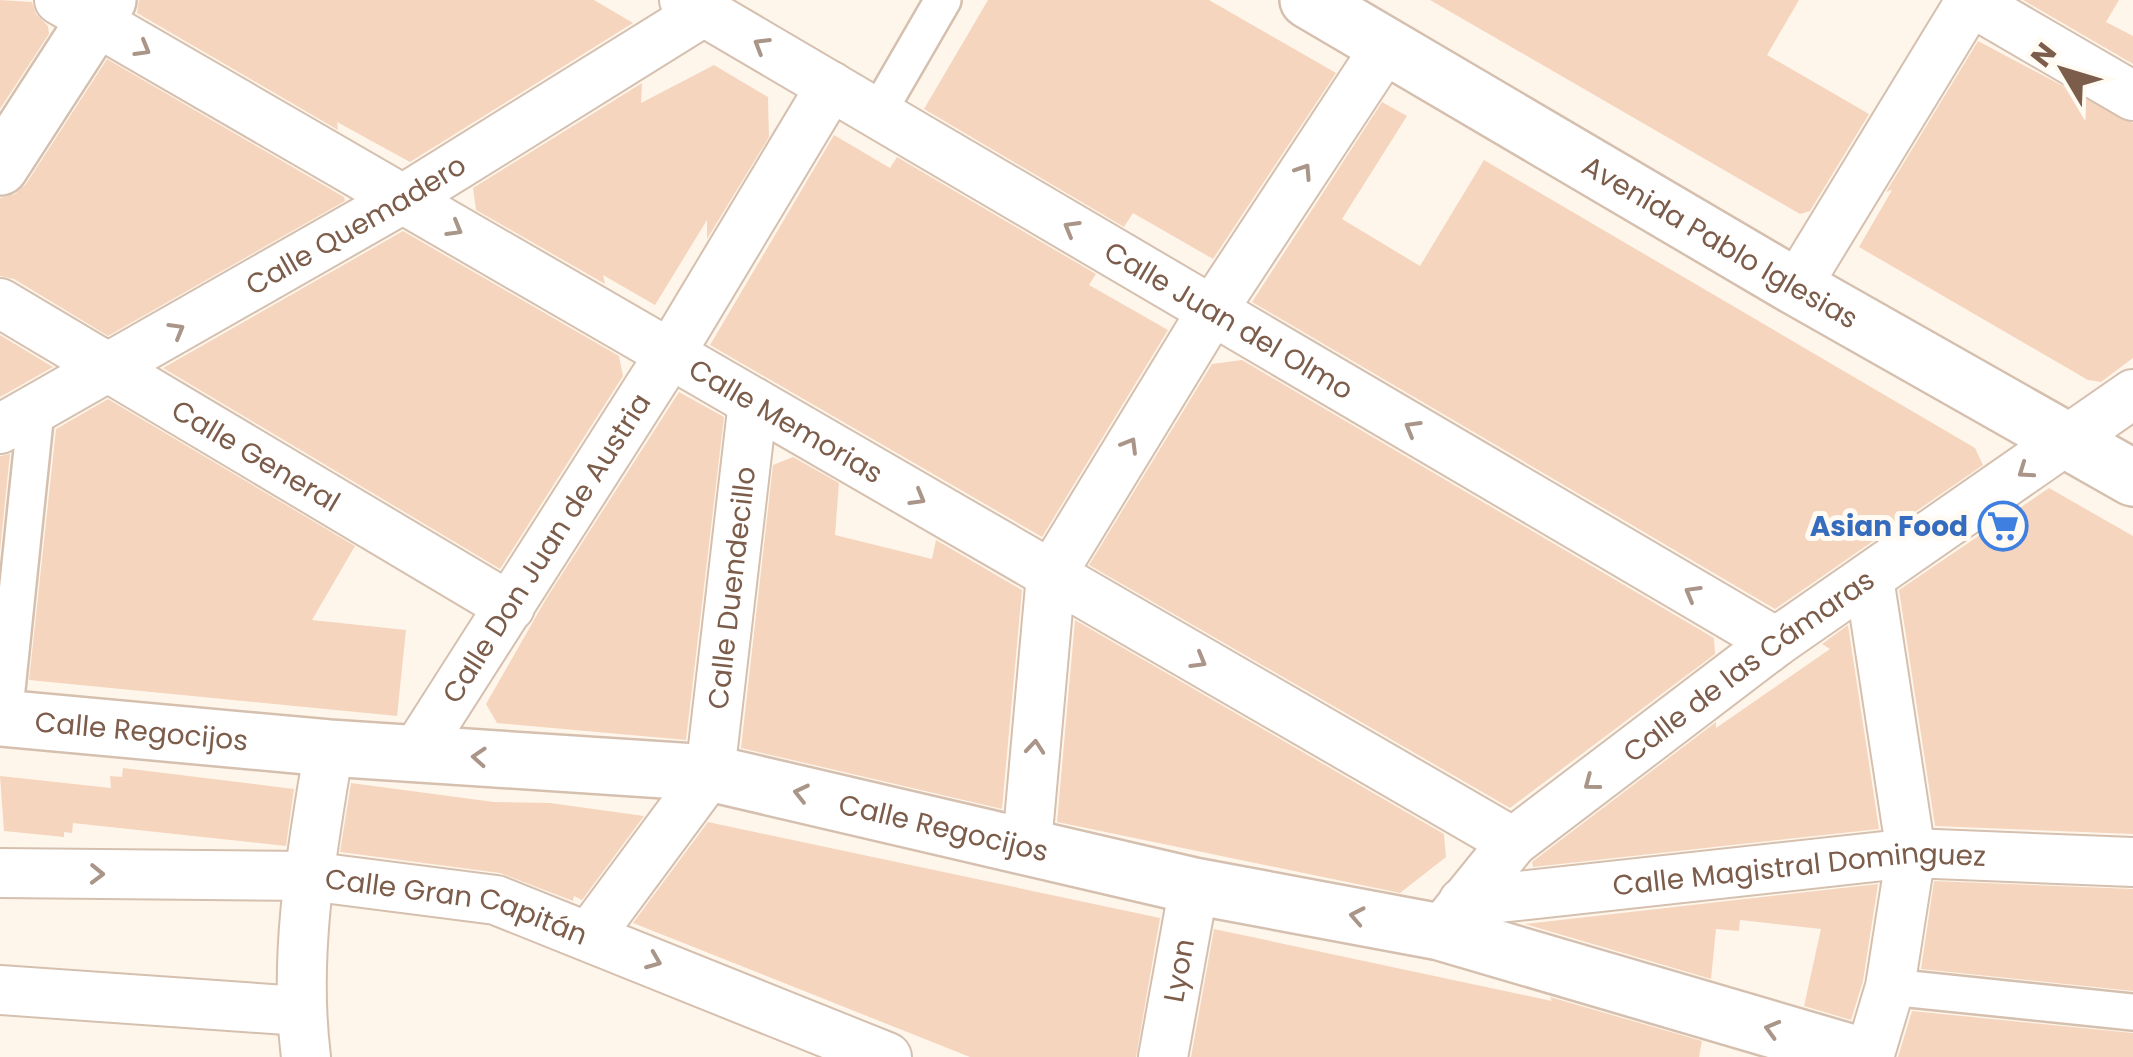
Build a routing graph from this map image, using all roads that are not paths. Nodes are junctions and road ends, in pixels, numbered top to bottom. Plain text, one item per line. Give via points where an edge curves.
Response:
1 (943, 0) edge
2 (1308, 0) edge
3 (1970, 0) edge
4 (691, 3) edge
5 (87, 7) edge
6 (1387, 45) junction
7 (831, 86) junction
8 (2133, 96) edge
9 (878, 114) junction
10 (0, 167) edge
11 (402, 199) junction
12 (1796, 287) junction
13 (0, 303) edge
14 (1212, 311) junction
15 (670, 354) junction
16 (110, 370) junction
17 (2133, 394) edge
18 (753, 402) junction
19 (18, 420) edge
20 (2068, 441) junction
21 (2133, 478) edge
22 (1051, 574) junction
23 (1869, 578) junction
24 (510, 607) junction
25 (1776, 642) junction
26 (2, 718) edge
27 (329, 748) junction
28 (416, 752) junction
29 (710, 773) junction
30 (1512, 842) junction
31 (1027, 844) junction
32 (1911, 853) junction
33 (2133, 862) edge
34 (0, 873) edge
35 (308, 876) junction
36 (1194, 886) junction
37 (1451, 917) junction
38 (590, 935) junction
39 (1890, 986) junction
40 (0, 990) edge
41 (2133, 1012) edge
42 (303, 1034) edge
43 (887, 1057) edge
44 (1162, 1057) edge
45 (1867, 1057) edge

1 - 9 street
2 - 6 street, Avenida Pablo Iglesias
3 - 8 street
3 - 12 street
7 -> 4 street, Calle Juan del Olmo
4 - 11 street, Calle Quemadero
5 - 10 street
5 -> 11 street, Calle Memorias
6 - 12 street, Avenida Pablo Iglesias
14 -> 6 street
7 - 9 street, Calle Juan del Olmo
7 - 15 street, Calle Don Juan de Austria
14 -> 9 street, Calle Juan del Olmo
11 -> 15 street, Calle Memorias
16 -> 11 street, Calle Quemadero
12 - 20 street, Avenida Pablo Iglesias
13 - 16 street, Calle General
22 -> 14 street
25 -> 14 street, Calle Juan del Olmo
15 - 18 street, Calle Memorias
15 - 24 street, Calle Don Juan de Austria
16 - 19 street, Calle Quemadero
16 - 24 street, Calle General
17 - 20 street, Calle de las Cámaras
18 -> 22 street, Calle Memorias
18 - 29 street, Calle Duendecillo
19 - 26 street
20 - 21 street, Avenida Pablo Iglesias
20 -> 23 street, Calle de las Cámaras
22 -> 30 street, Calle Memorias
31 -> 22 street
23 - 25 street, Calle de las Cámaras
23 - 32 street
24 - 28 street, Calle Don Juan de Austria
25 -> 30 street, Calle de las Cámaras
26 - 27 street, Calle Regocijos
27 - 28 street, Calle Regocijos
27 - 35 street
29 -> 28 street, Calle Regocijos
31 -> 29 street, Calle Regocijos
29 - 38 street
30 - 37 street, Calle de las Cámaras
31 - 36 street, Calle Regocijos
32 - 33 street, Calle Magistral Dominguez
32 - 37 street, Calle Magistral Dominguez
32 - 39 street
34 -> 35 street, Calle Gran Capitán
35 - 38 street, Calle Gran Capitán via 496,900
35 - 42 street
37 -> 36 street, Calle Regocijos
36 - 44 street, Lyon
45 -> 37 street, Calle Regocijos
38 -> 43 street, Calle Gran Capitán
39 - 41 street
39 - 45 street
40 - 42 street

